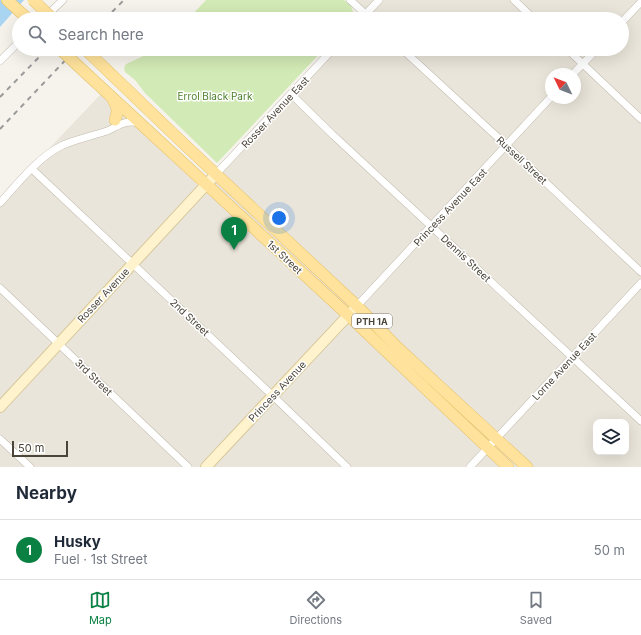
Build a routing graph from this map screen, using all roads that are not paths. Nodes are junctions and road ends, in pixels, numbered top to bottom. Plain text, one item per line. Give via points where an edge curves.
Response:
1 (7, 0) edge
2 (33, 0) edge
3 (63, 0) edge
4 (350, 0) edge
5 (379, 0) edge
6 (514, 0) edge
7 (641, 2) edge
8 (20, 12) edge
9 (46, 12) edge
10 (50, 12) edge
11 (361, 12) edge
12 (370, 12) edge
13 (527, 12) edge
14 (629, 15) edge
15 (12, 49) edge
16 (68, 56) edge
17 (93, 56) edge
18 (326, 56) edge
19 (410, 56) edge
20 (573, 56) edge
21 (589, 56) edge
22 (0, 61) edge
23 (582, 64) junction
24 (578, 68) edge
25 (109, 94) junction
26 (291, 94) junction
27 (545, 103) edge
28 (125, 109) junction
29 (641, 119) edge
30 (115, 120) junction
31 (144, 126) junction
32 (96, 135) junction
33 (506, 145) junction
34 (186, 146) junction
35 (32, 168) junction
36 (216, 174) junction
37 (207, 184) junction
38 (0, 203) edge
39 (432, 226) junction
40 (133, 263) junction
41 (641, 272) edge
42 (641, 283) edge
43 (0, 288) edge
44 (357, 306) junction
45 (348, 315) junction
46 (59, 344) junction
47 (572, 357) junction
48 (273, 396) junction
49 (0, 407) edge
50 (641, 421) edge
51 (0, 439) edge
52 (496, 439) junction
53 (487, 449) junction
54 (30, 467) edge
55 (188, 467) edge
56 (206, 467) edge
57 (347, 467) edge
58 (470, 467) edge
59 (508, 467) edge
60 (527, 467) edge

1 - 8 main road
2 - 9 main road, bridge
3 - 10 street
4 - 11 street
5 - 12 street
6 - 13 street
7 - 14 street
15 - 22 street
16 - 25 main road, 1st Street / PTH 1A, bridge
17 - 34 main road, 1st Street
18 - 26 street, Rosser Avenue East
19 - 33 street, Russell Street
20 - 23 street
21 - 23 street
23 - 24 street
23 - 29 street
25 - 28 main road, 1st Street / PTH 1A
25 - 30 main road via 117,110
26 - 36 street, Rosser Avenue East
26 - 39 street, Dennis Street
27 - 33 street, Princess Avenue East
28 - 30 street
28 - 31 main road, 1st Street / PTH 1A
28 - 34 main road via 136,107 162,130
30 - 32 street
31 - 32 street via 138,122 128,121
31 - 37 main road, 1st Street / PTH 1A
32 - 35 street via 58,148
33 - 39 street, Princess Avenue East
33 - 41 street, Russell Street
34 - 36 main road, 1st Street / PTH 1A
35 - 38 street
35 - 40 street, 2nd Street
36 - 37 street, Rosser Avenue
36 - 44 main road, 1st Street / PTH 1A
37 - 40 street, Rosser Avenue
37 - 45 main road, 1st Street / PTH 1A
39 - 44 street, Princess Avenue East
39 - 47 street, Dennis Street
40 - 46 street, Rosser Avenue
40 - 48 street, 2nd Street
42 - 47 street, Lorne Avenue East
43 - 46 street, 3rd Street
44 - 45 street, Princess Avenue East
44 - 52 main road, 1st Street / PTH 1A via 398,348
45 - 48 street, Princess Avenue
45 - 53 main road, 1st Street / PTH 1A
46 - 49 street, Rosser Avenue
46 - 55 street, 3rd Street
47 - 50 street, Dennis Street
47 - 52 street, Lorne Avenue East
48 - 56 street, Princess Avenue
48 - 57 street, 2nd Street
51 - 54 street
52 - 53 street, Lorne Avenue East
52 - 60 main road, 1st Street / PTH 1A
53 - 58 street, Lorne Avenue East
53 - 59 main road, 1st Street / PTH 1A

